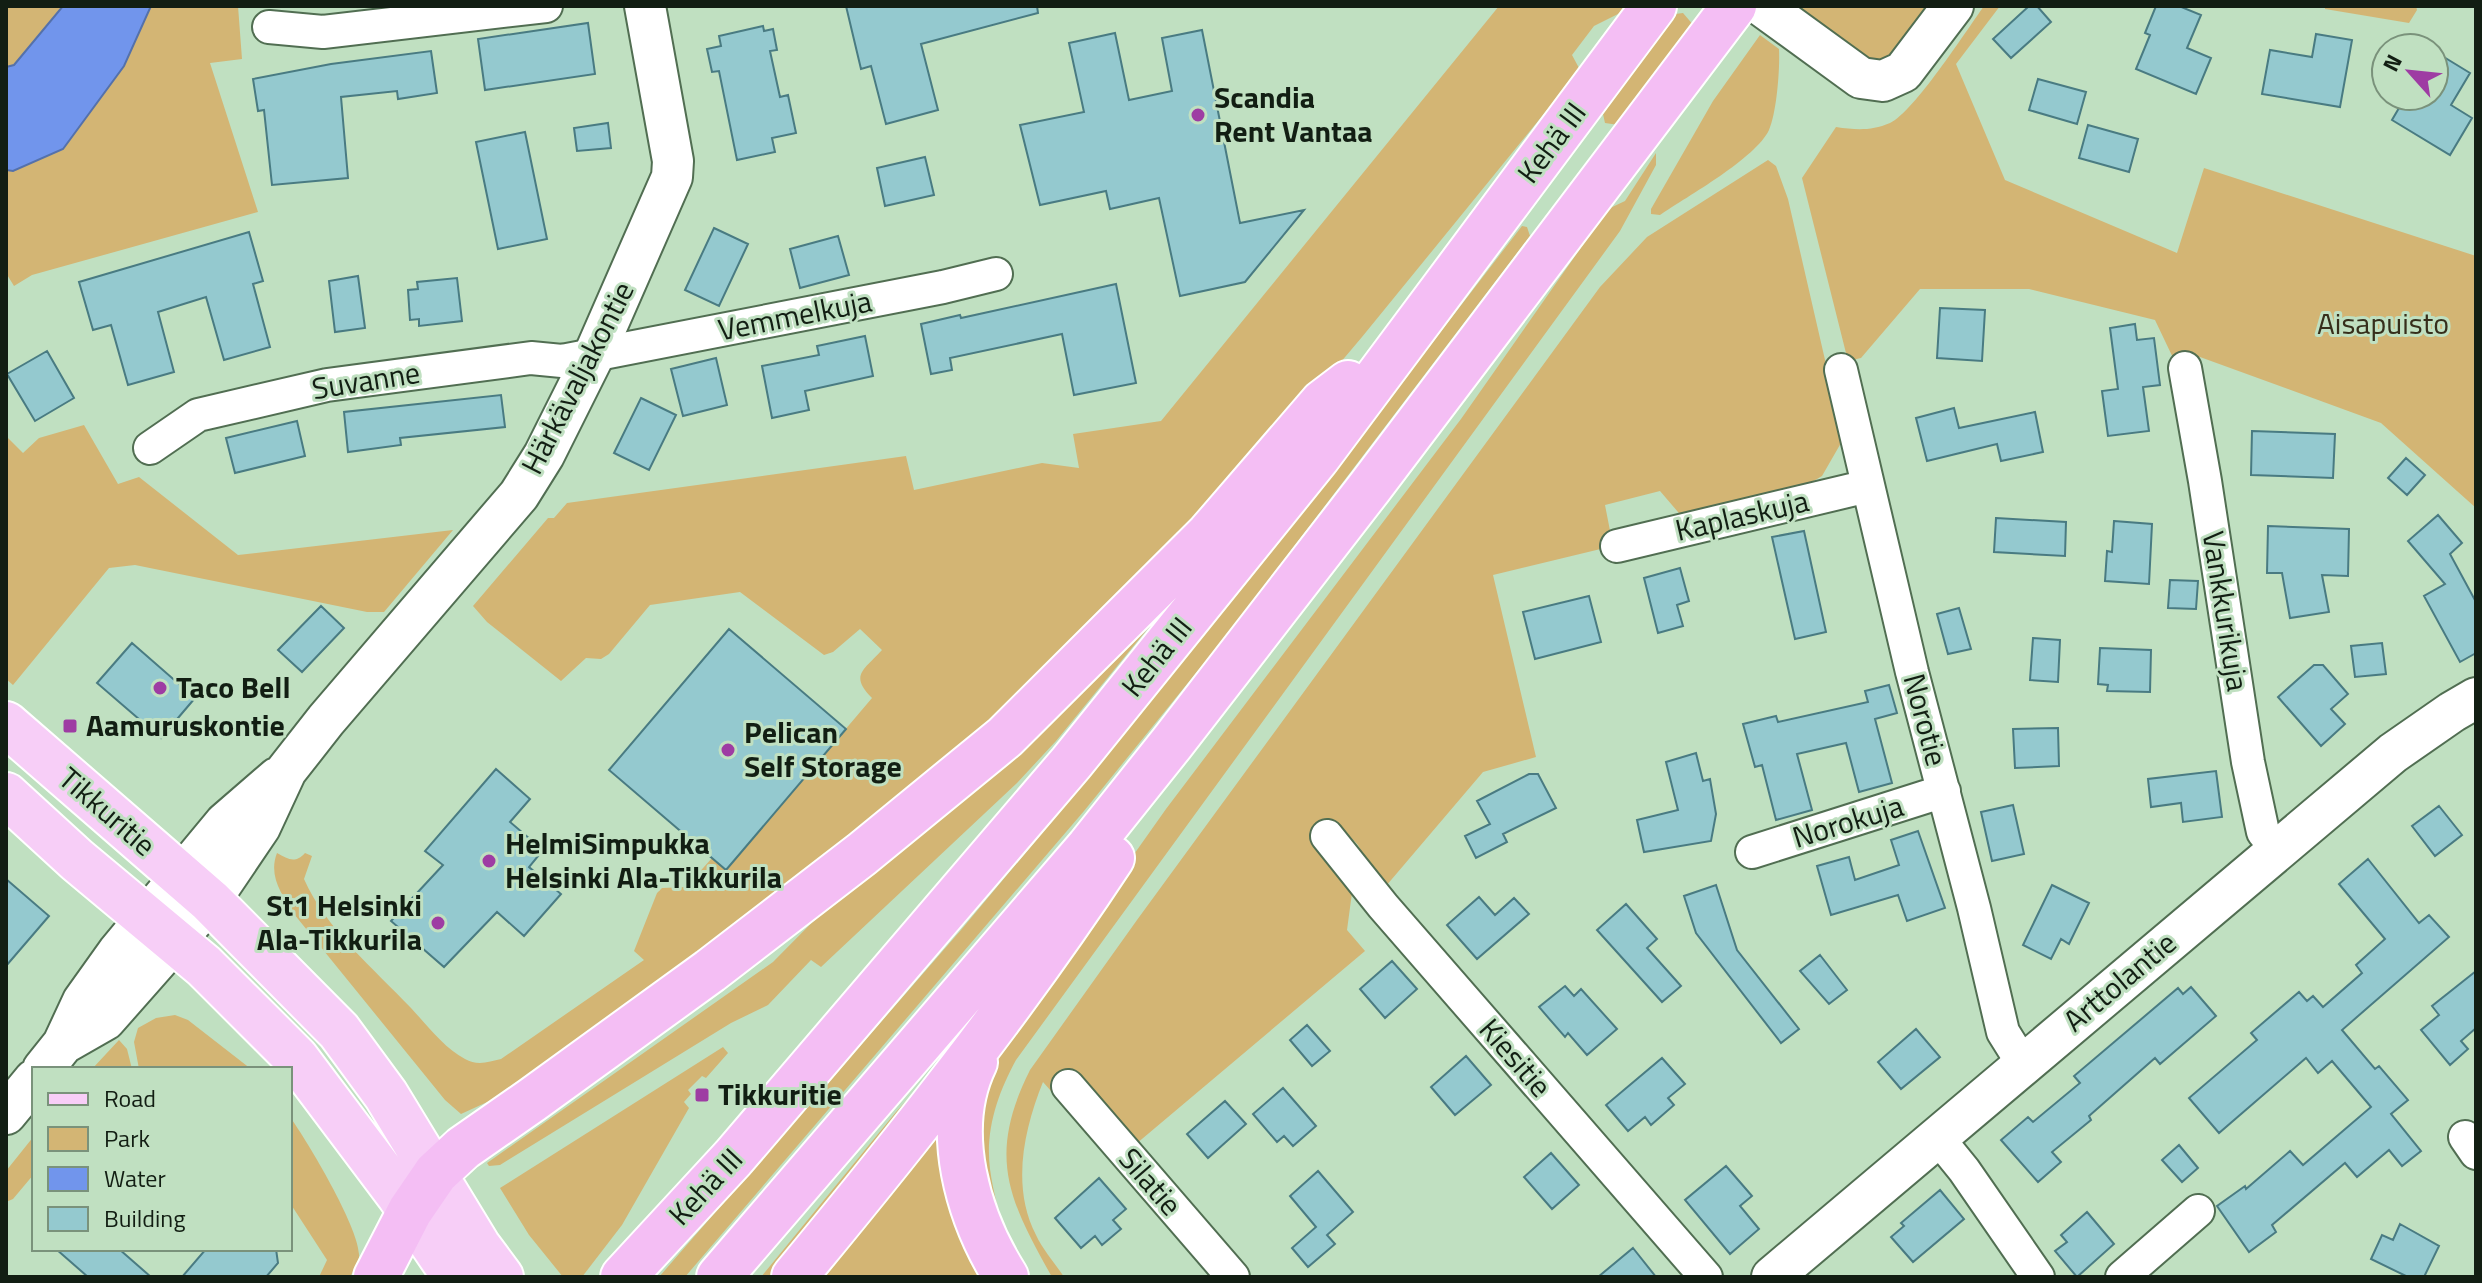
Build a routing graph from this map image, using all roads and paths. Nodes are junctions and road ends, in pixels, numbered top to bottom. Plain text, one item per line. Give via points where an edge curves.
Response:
1 (546, 6) edge
2 (645, 6) edge
3 (1654, 6) edge
4 (1762, 6) edge
5 (1953, 6) edge
6 (1725, 19) edge
7 (269, 27) dead end
8 (996, 274) dead end
9 (1410, 335) junction
10 (594, 355) junction
11 (2185, 368) dead end
12 (1841, 370) dead end
13 (150, 448) dead end
14 (1868, 486) junction
15 (1617, 546) dead end
16 (2476, 698) edge
17 (6, 724) edge
18 (1172, 743) junction
19 (1944, 791) junction
20 (6, 795) edge
21 (1327, 836) dead end
22 (2277, 849) junction
23 (1752, 852) dead end
24 (195, 888) junction
25 (160, 930) junction
26 (988, 1035) junction
27 (53, 1057) edge
28 (2023, 1064) junction
29 (32, 1082) edge
30 (1068, 1086) dead end
31 (6, 1114) edge
32 (1938, 1138) junction
33 (436, 1173) junction
34 (410, 1211) junction
35 (2198, 1211) dead end
36 (499, 1275) edge
37 (376, 1277) edge
38 (455, 1277) edge
39 (623, 1277) edge
40 (719, 1277) edge
41 (794, 1277) edge
42 (1006, 1277) edge
43 (1233, 1277) edge
44 (1706, 1277) edge
45 (1772, 1277) edge
46 (2038, 1277) edge
47 (2122, 1277) edge

1 - 7 street via 323,32
2 - 10 street, Härkävaljakontie via 672,177
3 - 9 highway, Kehä III
4 - 5 street via 1861,78 1883,81 1903,72
6 - 18 highway
8 - 10 street, Vemmelkuja
9 - 33 highway via 1323,402 1209,534 1005,737 761,932
9 - 39 highway, Kehä III via 1071,763 733,1158
10 - 13 street, Suvanne via 562,361 531,358 327,385 198,415
10 - 24 street, Härkävaljakontie via 519,495 286,771 260,827
11 - 22 street, Vankkurikuja via 2248,762 2263,832
12 - 14 street, Norotie
14 - 15 street, Kaplaskuja
14 - 19 street, Norotie
16 - 22 street, Arttolantie via 2393,753
17 - 24 main road, Tikkuritie
18 - 26 highway via 1111,860
18 - 40 highway
19 - 23 street, Norokuja
19 - 28 street, Norotie via 2003,1032
20 - 25 main road, Tikkuritie
21 - 44 street, Kiesitie
22 - 28 street, Arttolantie
24 - 25 street
24 - 33 main road, Tikkuritie via 339,1031
25 - 27 street via 83,1001
25 - 34 main road, Tikkuritie via 296,1058
26 - 41 highway
26 - 42 highway via 968,1076 960,1124 970,1200
28 - 32 street, Arttolantie
29 - 31 street
30 - 43 street, Silatie
32 - 45 street, Arttolantie
32 - 46 street
33 - 34 highway
33 - 36 main road, Tikkuritie
34 - 37 highway
34 - 38 main road, Tikkuritie
35 - 47 street

